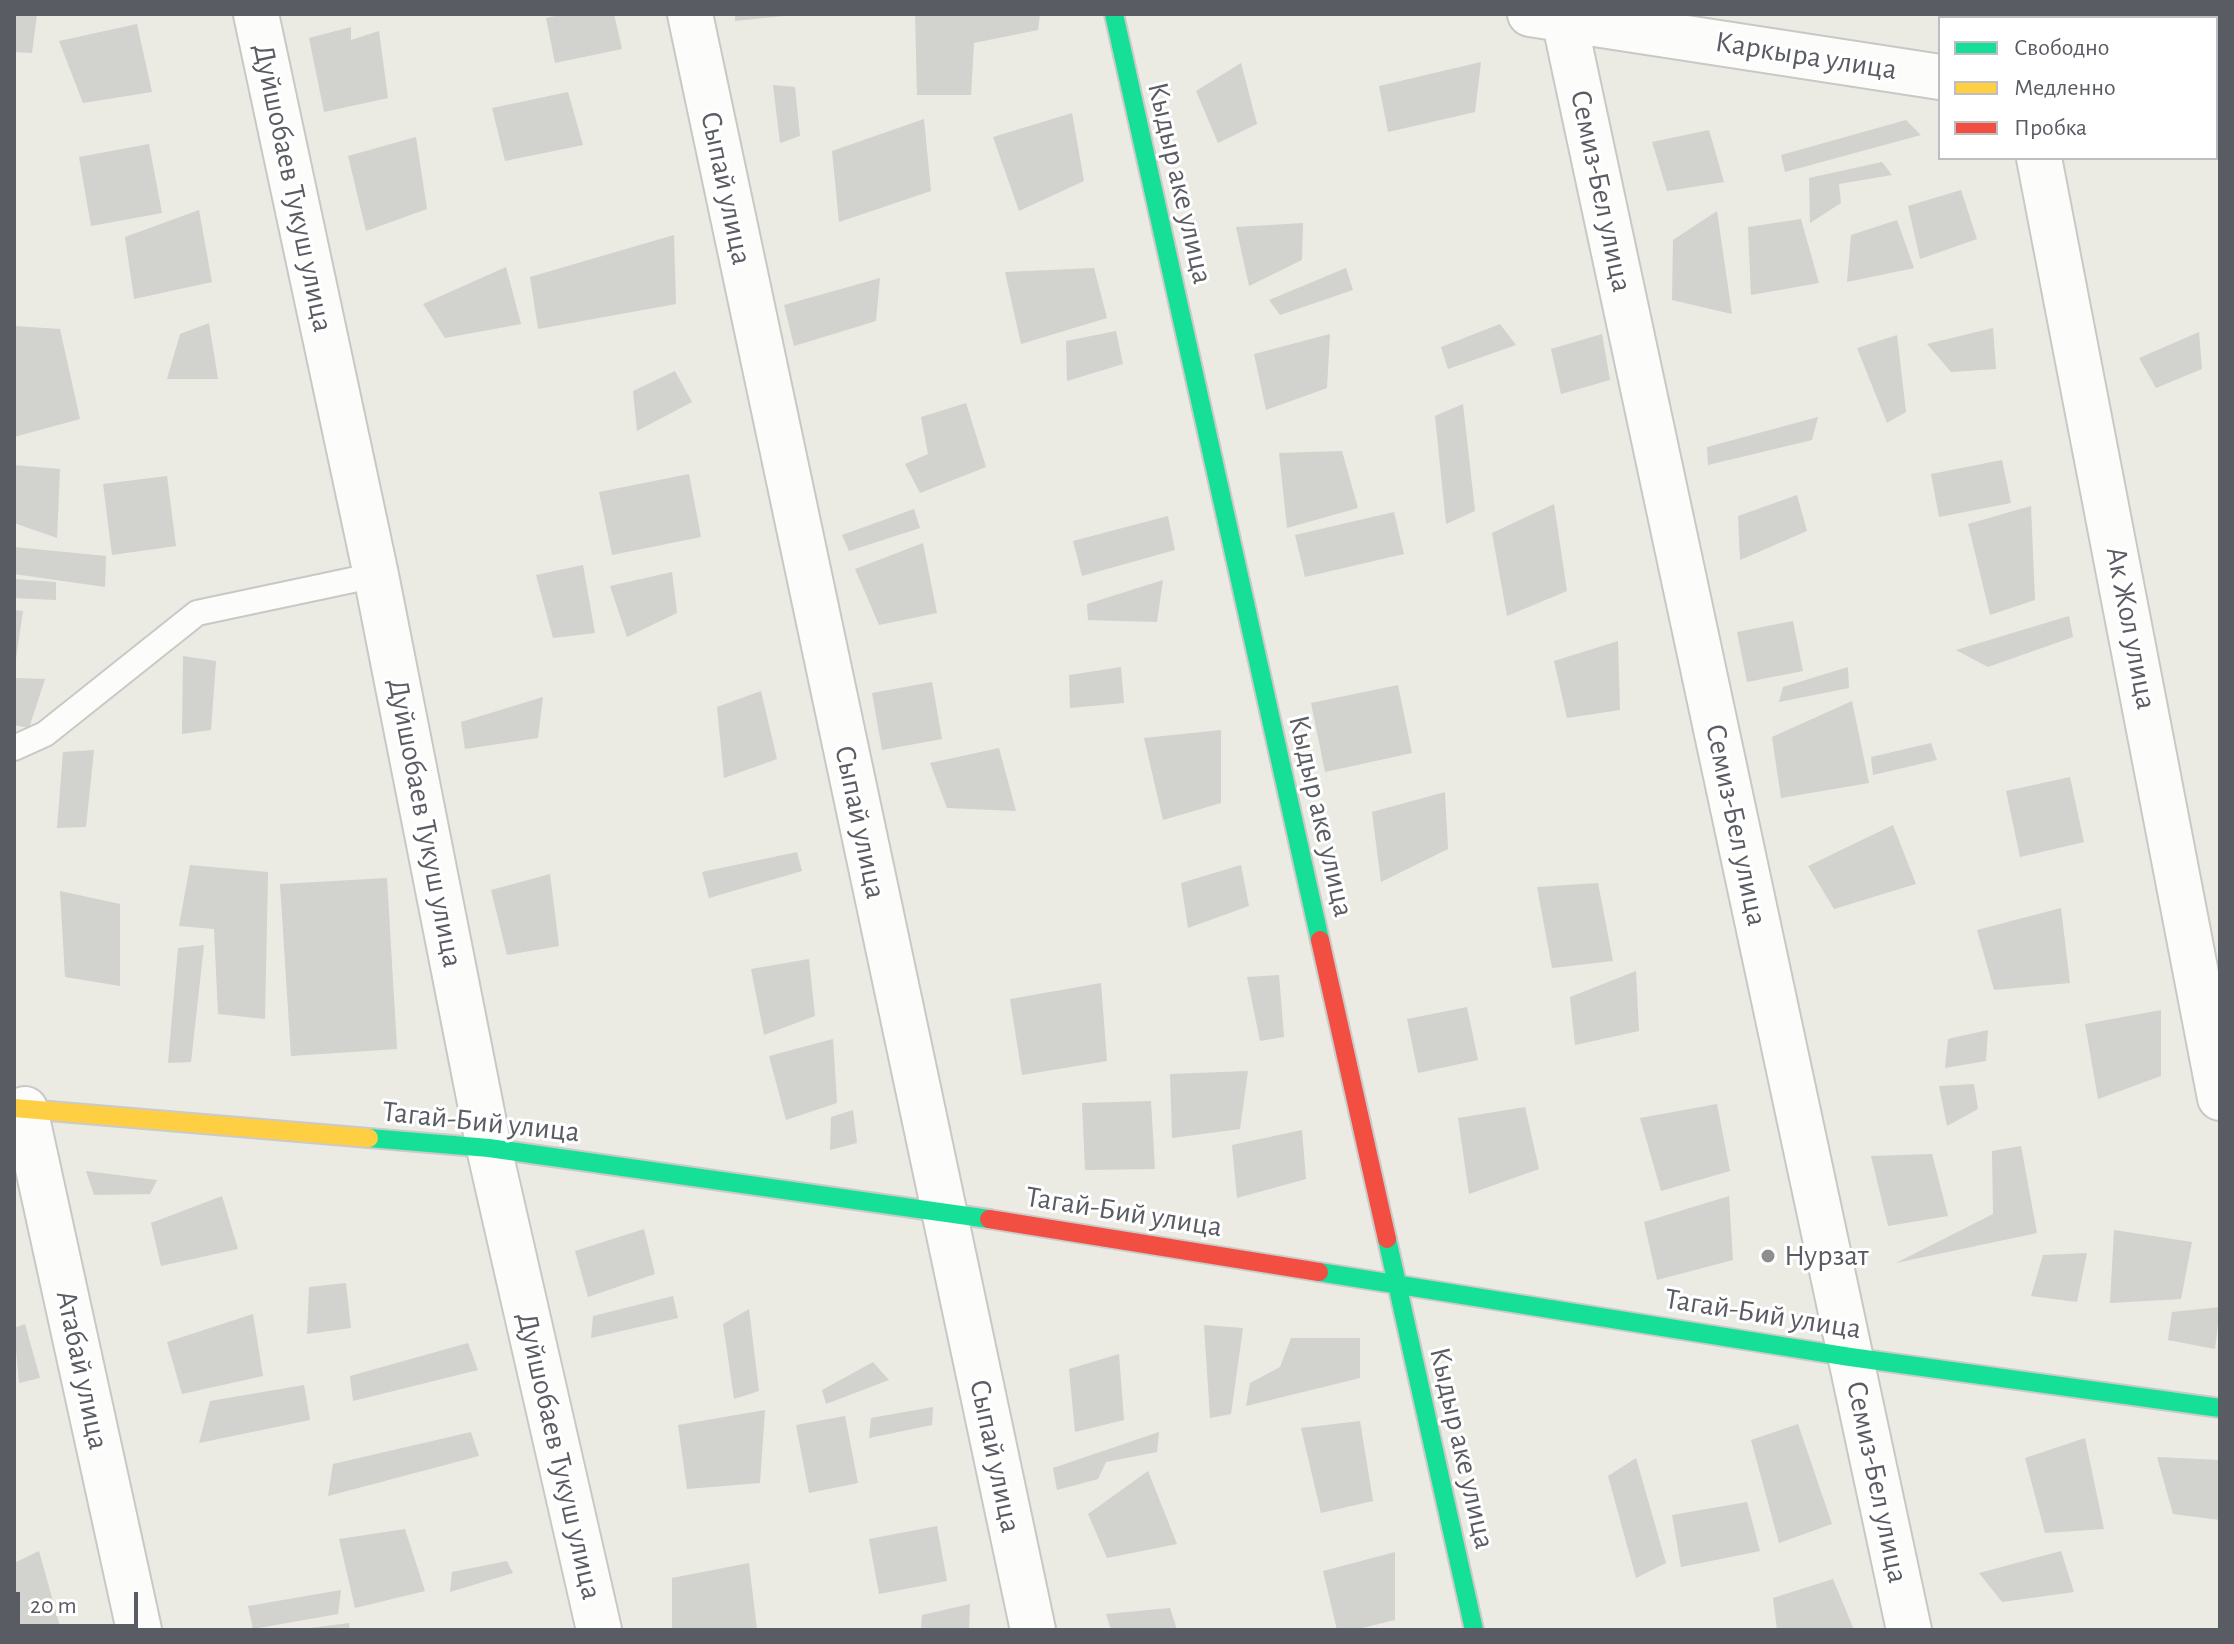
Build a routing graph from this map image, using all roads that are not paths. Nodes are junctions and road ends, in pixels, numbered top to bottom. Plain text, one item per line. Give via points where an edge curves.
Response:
1 (256, 14) edge
2 (690, 14) edge
3 (1114, 14) edge
4 (1547, 17) edge
5 (1732, 29) edge
6 (1938, 77) edge
7 (2039, 160) edge
8 (376, 575) junction
9 (14, 748) edge
10 (2211, 993) edge
11 (2220, 1098) edge
12 (20, 1109) edge
13 (489, 1148) junction
14 (941, 1211) junction
15 (1396, 1285) junction
16 (1850, 1357) junction
17 (2220, 1408) edge
18 (139, 1630) edge
19 (599, 1630) edge
20 (1033, 1630) edge
21 (1474, 1630) edge
22 (1909, 1630) edge

1 - 8 street, Дуйшобаев Тукуш улица
2 - 14 street, Сыпай улица
3 - 15 street, Кыдыр аке улица
4 - 5 street, Каркыра улица
4 - 16 street, Семиз-Бел улица
5 - 6 street, Каркыра улица
7 - 10 street, Ак Жол улица
8 - 9 lane via 197,613 45,734
8 - 13 street, Дуйшобаев Тукуш улица
10 - 11 street, Ак Жол улица
12 - 13 street, Тагай-Бий улица
12 - 18 street, Атабай улица
13 - 14 street, Тагай-Бий улица
13 - 19 street, Дуйшобаев Тукуш улица
14 - 15 street, Тагай-Бий улица
14 - 20 street, Сыпай улица
15 - 16 street, Тагай-Бий улица
15 - 21 street, Кыдыр аке улица
16 - 17 street, Тагай-Бий улица
16 - 22 street, Семиз-Бел улица

